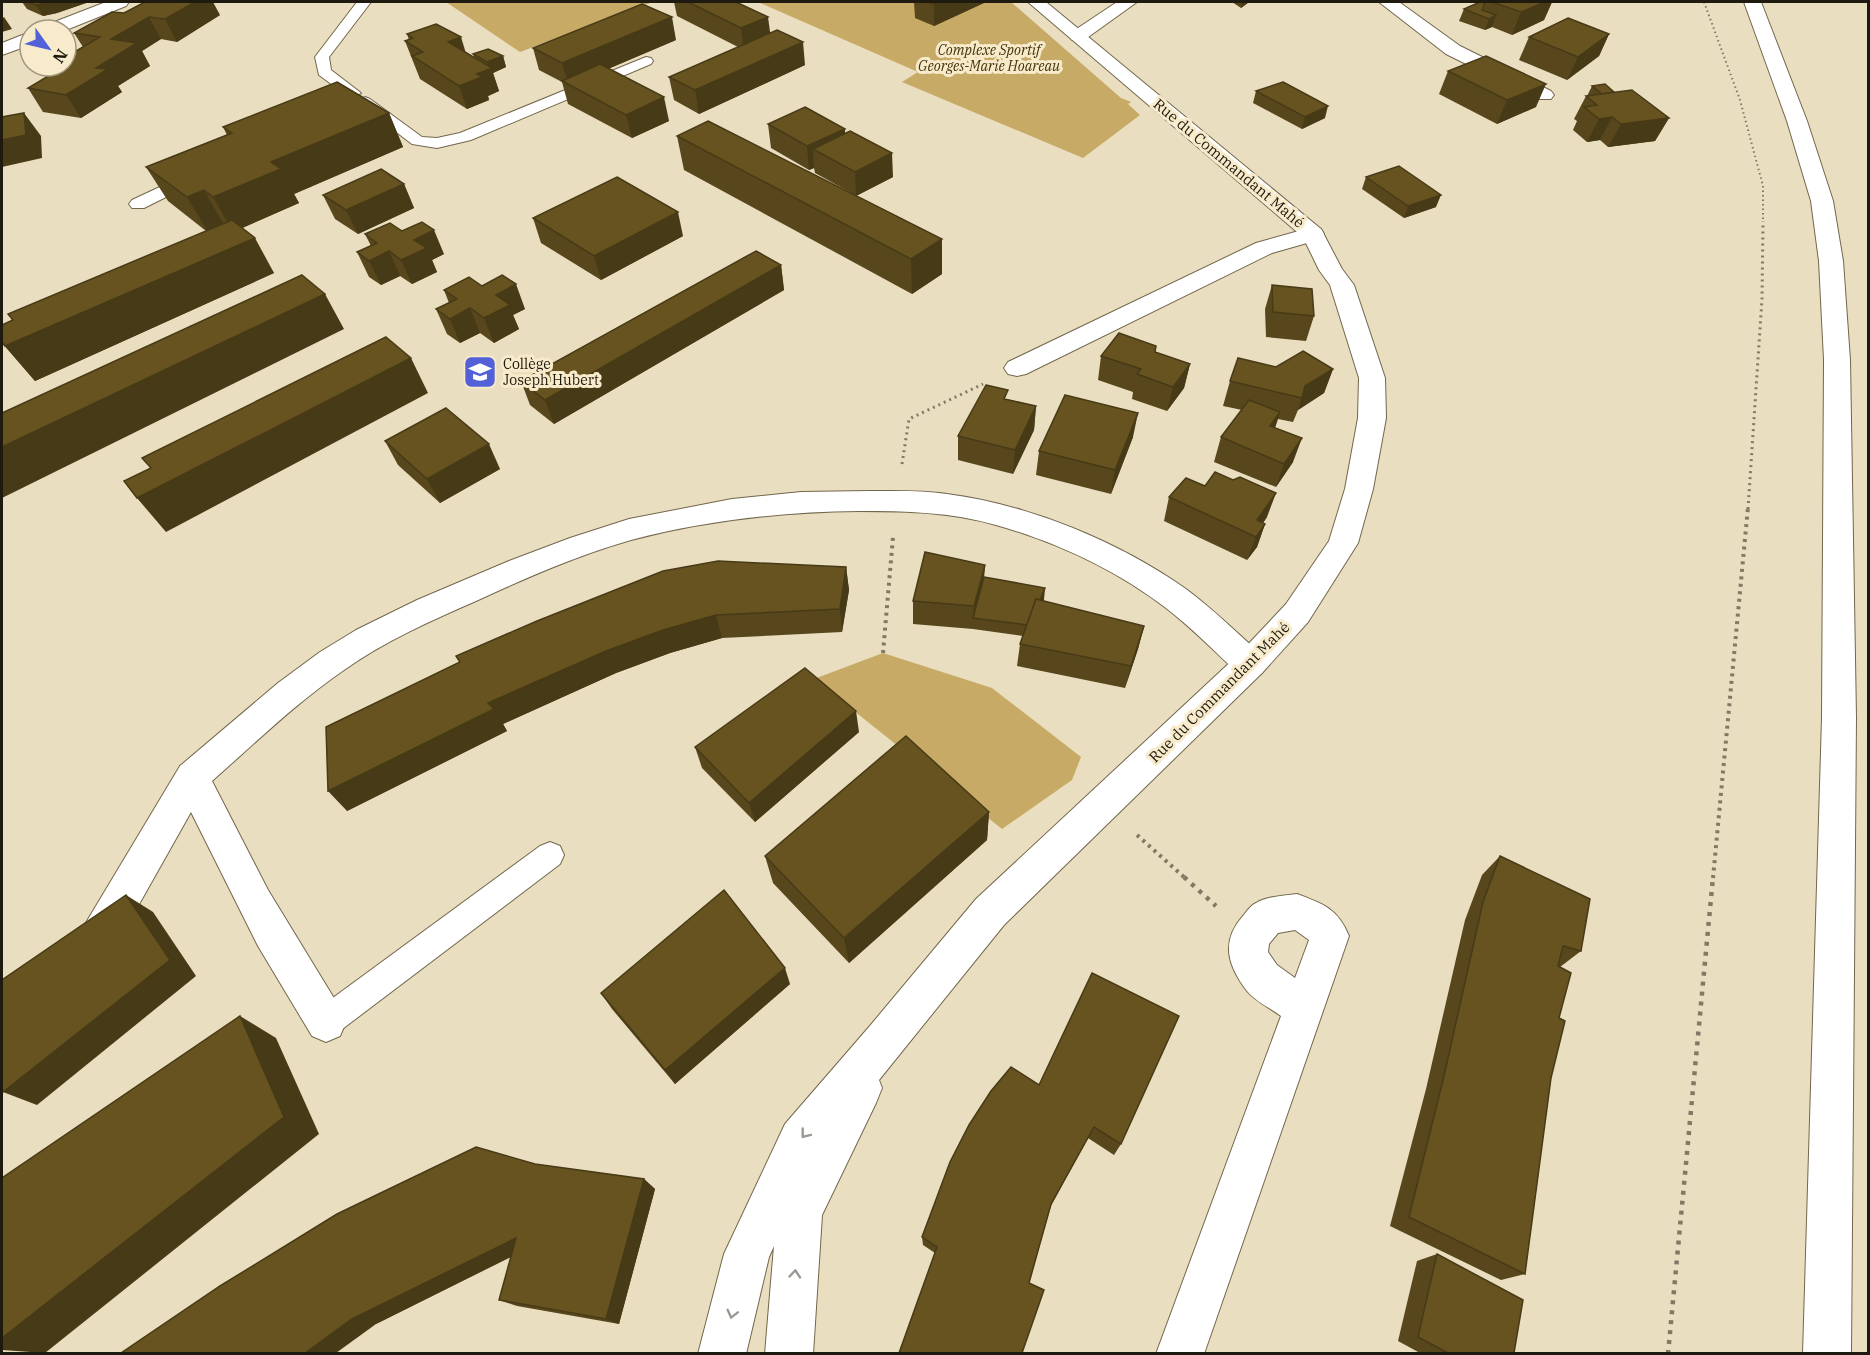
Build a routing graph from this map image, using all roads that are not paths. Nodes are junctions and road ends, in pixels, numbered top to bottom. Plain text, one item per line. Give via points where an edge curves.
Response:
1 (120, 2) edge
2 (364, 2) edge
3 (1036, 2) edge
4 (1128, 2) edge
5 (1388, 2) edge
6 (1752, 2) edge
7 (78, 19) edge
8 (1078, 36) junction
9 (18, 43) edge
10 (2, 50) edge
11 (646, 61) dead end
12 (353, 93) junction
13 (1544, 95) edge
14 (322, 109) edge
15 (210, 167) edge
16 (138, 204) dead end
17 (1313, 234) junction
18 (1017, 368) road end
19 (1250, 664) junction
20 (192, 777) junction
21 (550, 855) dead end
22 (99, 939) edge
23 (1303, 1007) junction
24 (326, 1022) joint
25 (884, 1042) junction
26 (722, 1353) edge
27 (789, 1353) edge
28 (1180, 1353) edge
29 (1827, 1353) edge

1 - 7 street
2 - 12 lane via 322,57 324,72
3 - 8 street, Rue du Commandant Mahé
4 - 8 street
5 - 13 street via 1454,50
6 - 29 street via 1822,201 1831,261 1837,360 1839,718
8 - 17 street, Rue du Commandant Mahé
9 - 10 street
11 - 12 lane via 465,137 438,144 418,141
12 - 14 lane
15 - 16 lane
17 - 18 street via 1264,248
17 - 19 street, Rue du Commandant Mahé via 1342,285 1360,335 1372,378 1372,418 1359,489 1343,543 1298,613
19 - 20 street via 1174,597 1060,536 970,508 925,501 814,500 671,520 597,540 429,608 353,647 293,691
19 - 25 street, Rue du Commandant Mahé via 990,912
20 - 22 street
20 - 24 street via 225,849 299,982
21 - 24 lane
23 - 23 street via 1330,936 1320,923 1297,912 1268,916 1250,937 1248,957 1263,979
23 - 28 street
25 -> 26 street, Rue du Commandant Mahé via 800,1139 747,1254
27 -> 25 street, Rue du Commandant Mahé via 801,1213

